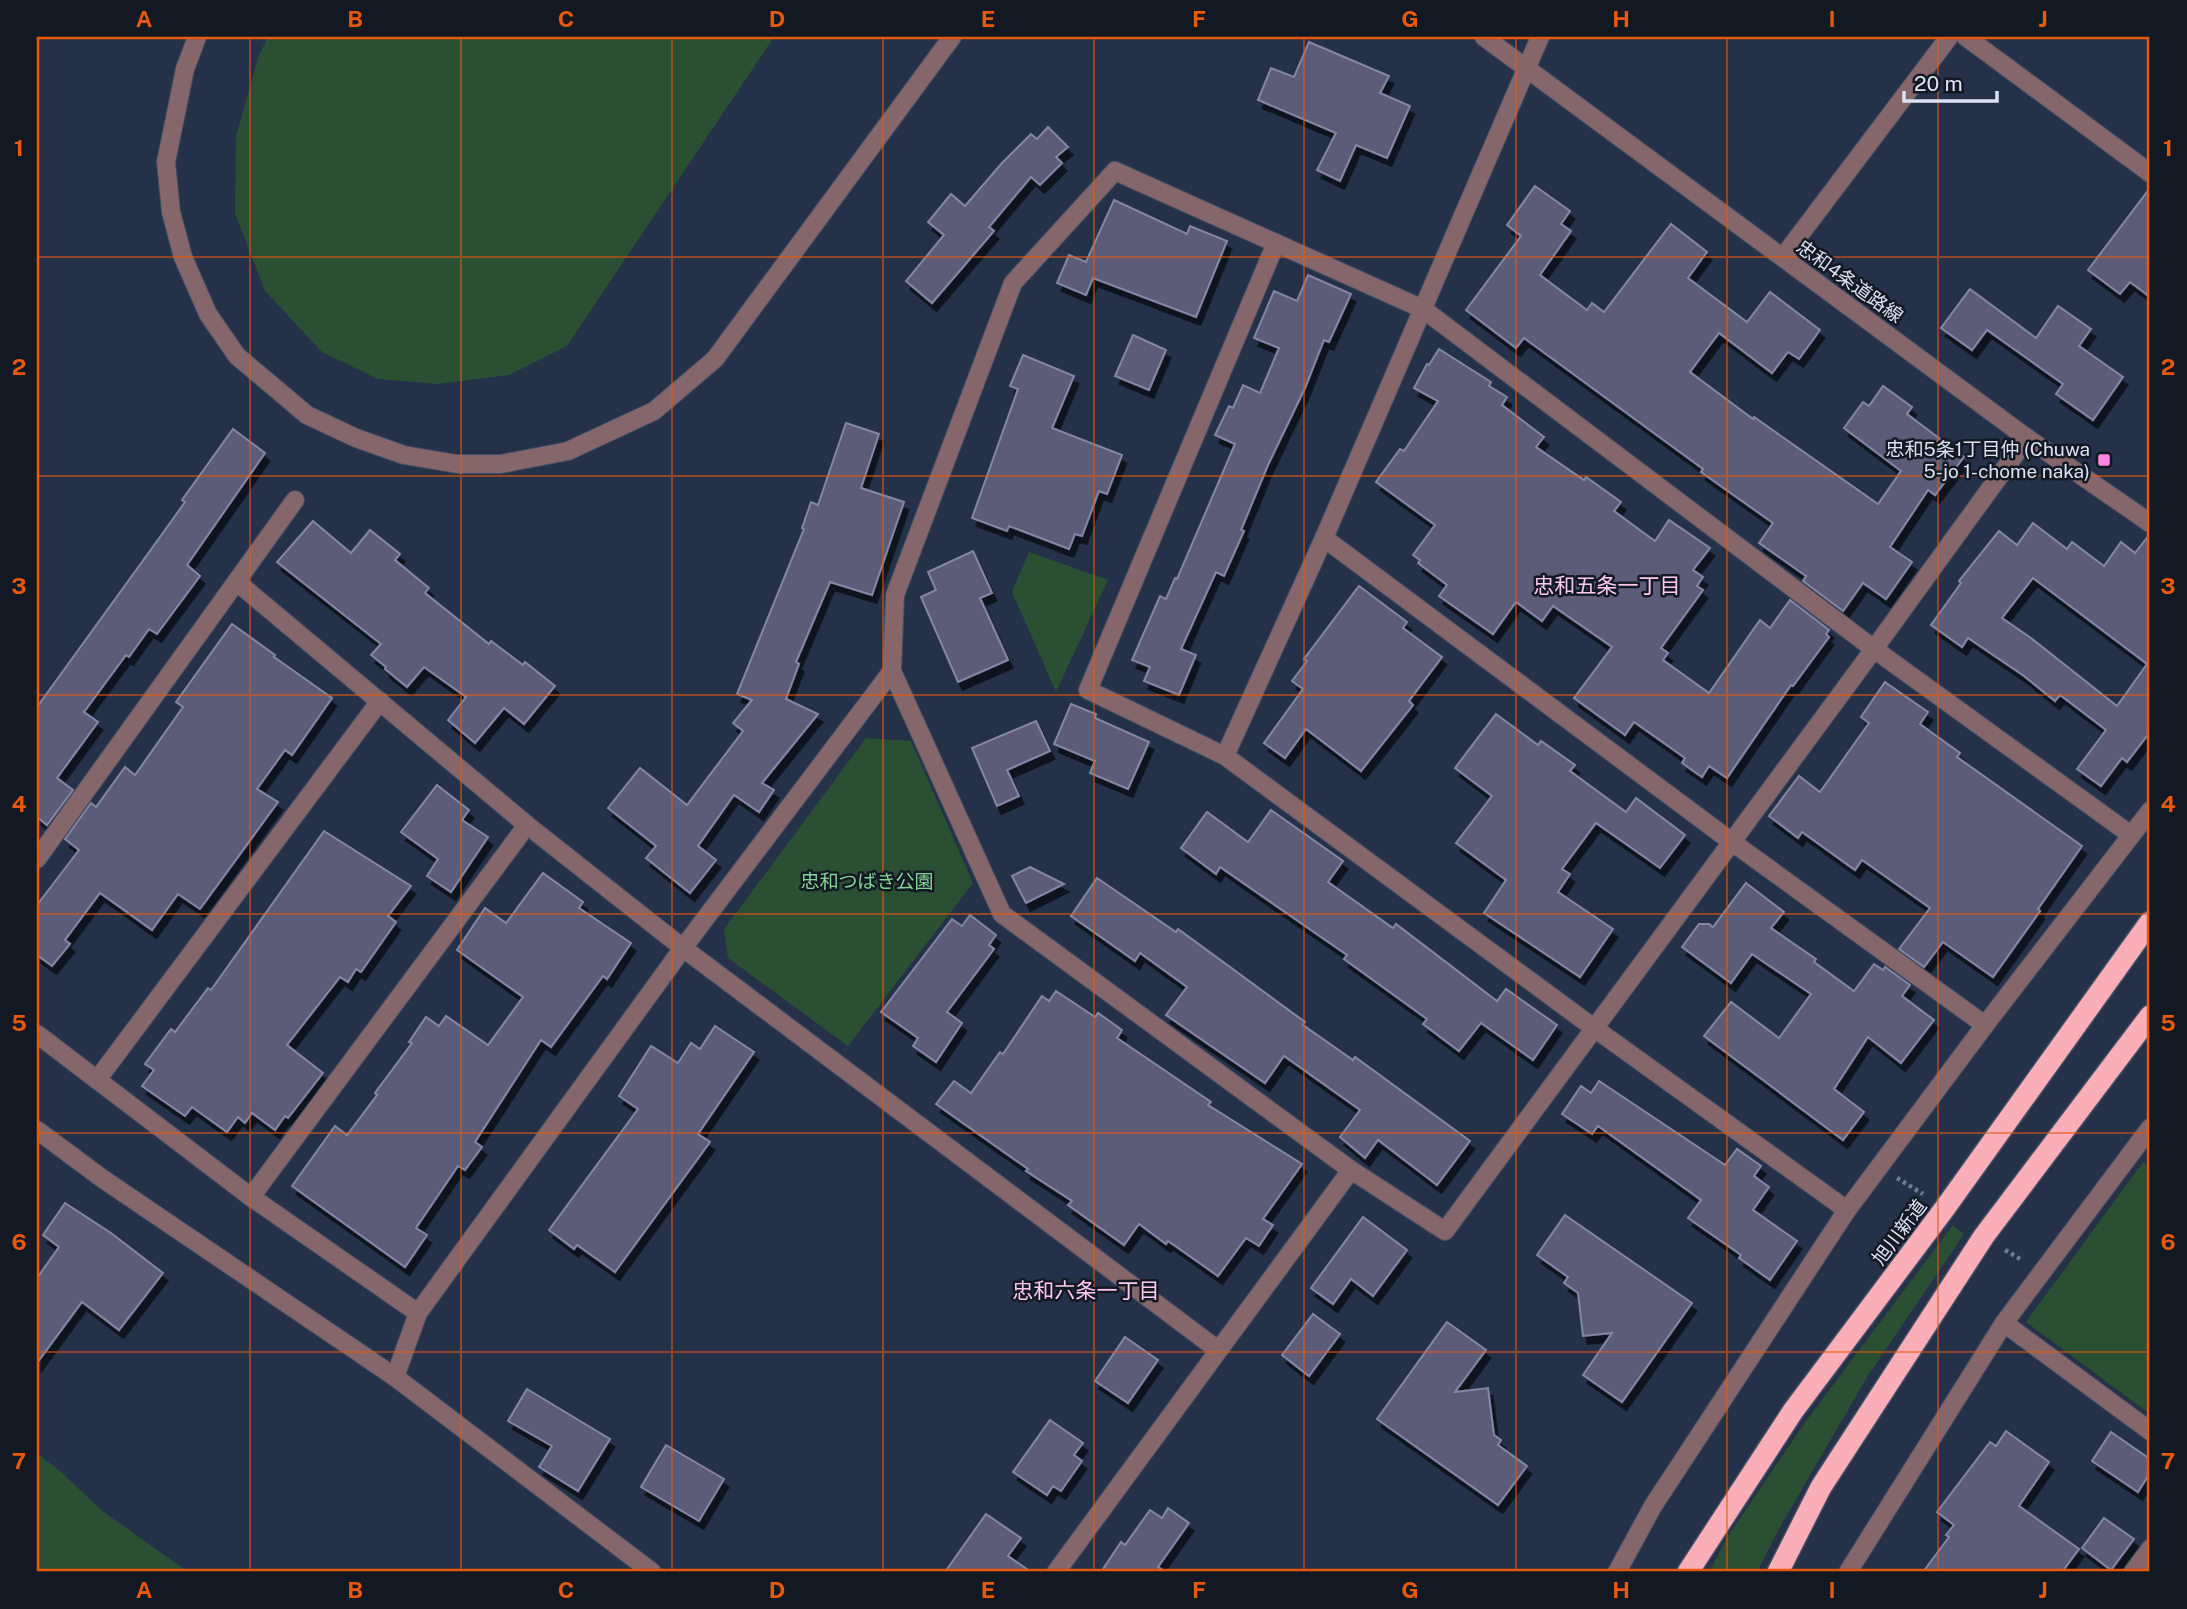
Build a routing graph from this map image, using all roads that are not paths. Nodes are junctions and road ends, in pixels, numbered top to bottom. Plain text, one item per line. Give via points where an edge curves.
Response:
1 (197, 37) edge
2 (952, 37) edge
3 (1484, 37) edge
4 (1540, 37) edge
5 (1949, 37) edge
6 (1966, 37) edge
7 (1528, 68) junction
8 (2150, 173) edge
9 (1276, 243) junction
10 (1783, 257) junction
11 (1423, 309) junction
12 (2027, 438) junction
13 (295, 499) dead end
14 (2150, 523) edge
15 (1324, 538) junction
16 (237, 583) junction
17 (1874, 649) junction
18 (892, 671) junction
19 (380, 701) junction
20 (1226, 756) junction
21 (2150, 811) edge
22 (527, 825) junction
23 (2131, 835) junction
24 (1732, 842) junction
25 (37, 859) edge
26 (2150, 922) edge
27 (683, 948) junction
28 (2150, 1016) edge
29 (1984, 1025) junction
30 (1594, 1028) junction
31 (37, 1034) edge
32 (97, 1080) junction
33 (37, 1130) edge
34 (2149, 1132) edge
35 (1351, 1170) junction
36 (251, 1197) junction
37 (1847, 1210) junction
38 (418, 1313) junction
39 (2004, 1324) junction
40 (1218, 1350) junction
41 (396, 1377) junction
42 (2150, 1431) edge
43 (2150, 1549) edge
44 (652, 1572) edge
45 (1056, 1572) edge
46 (1617, 1572) edge
47 (1688, 1572) edge
48 (1779, 1572) edge
49 (1848, 1572) edge
50 (2133, 1572) edge

1 - 2 street via 185,69 166,163 171,212 183,257 208,314 237,356 307,415 356,438 404,455 457,464 501,464 568,451 654,411 715,359
3 - 7 street, 忠和4条道路線
4 - 7 street
5 - 10 street
6 - 8 street
7 - 10 street, 忠和4条道路線
7 - 11 street
9 - 11 street
9 - 18 street via 1115,171 1013,283 895,595
9 - 20 street via 1088,690
10 - 12 street, 忠和4条道路線
11 - 15 street
11 - 17 street
12 - 14 street, 忠和4条道路線
12 - 17 street
13 - 16 street
15 - 20 street
15 - 24 street
16 - 19 street
16 - 25 street
17 - 23 street
17 - 24 street
18 - 27 street
18 - 35 street via 1002,914
19 - 22 street
19 - 32 street
20 - 30 street
21 - 23 street
22 - 27 street
22 - 36 street
23 - 29 street
24 - 29 street
24 - 30 street
26 - 47 highway, 旭川新道 via 1793,1410
27 - 38 street
27 - 40 street
28 - 48 highway via 1984,1236 1821,1487
29 - 37 street
30 - 35 street via 1445,1231
30 - 37 street
31 - 32 street
32 - 36 street
33 - 41 street
34 - 39 street
35 - 40 street
36 - 38 street
37 - 46 street via 1653,1506
38 - 41 street
39 - 42 street
39 - 49 street
40 - 45 street
41 - 44 street
43 - 50 street

